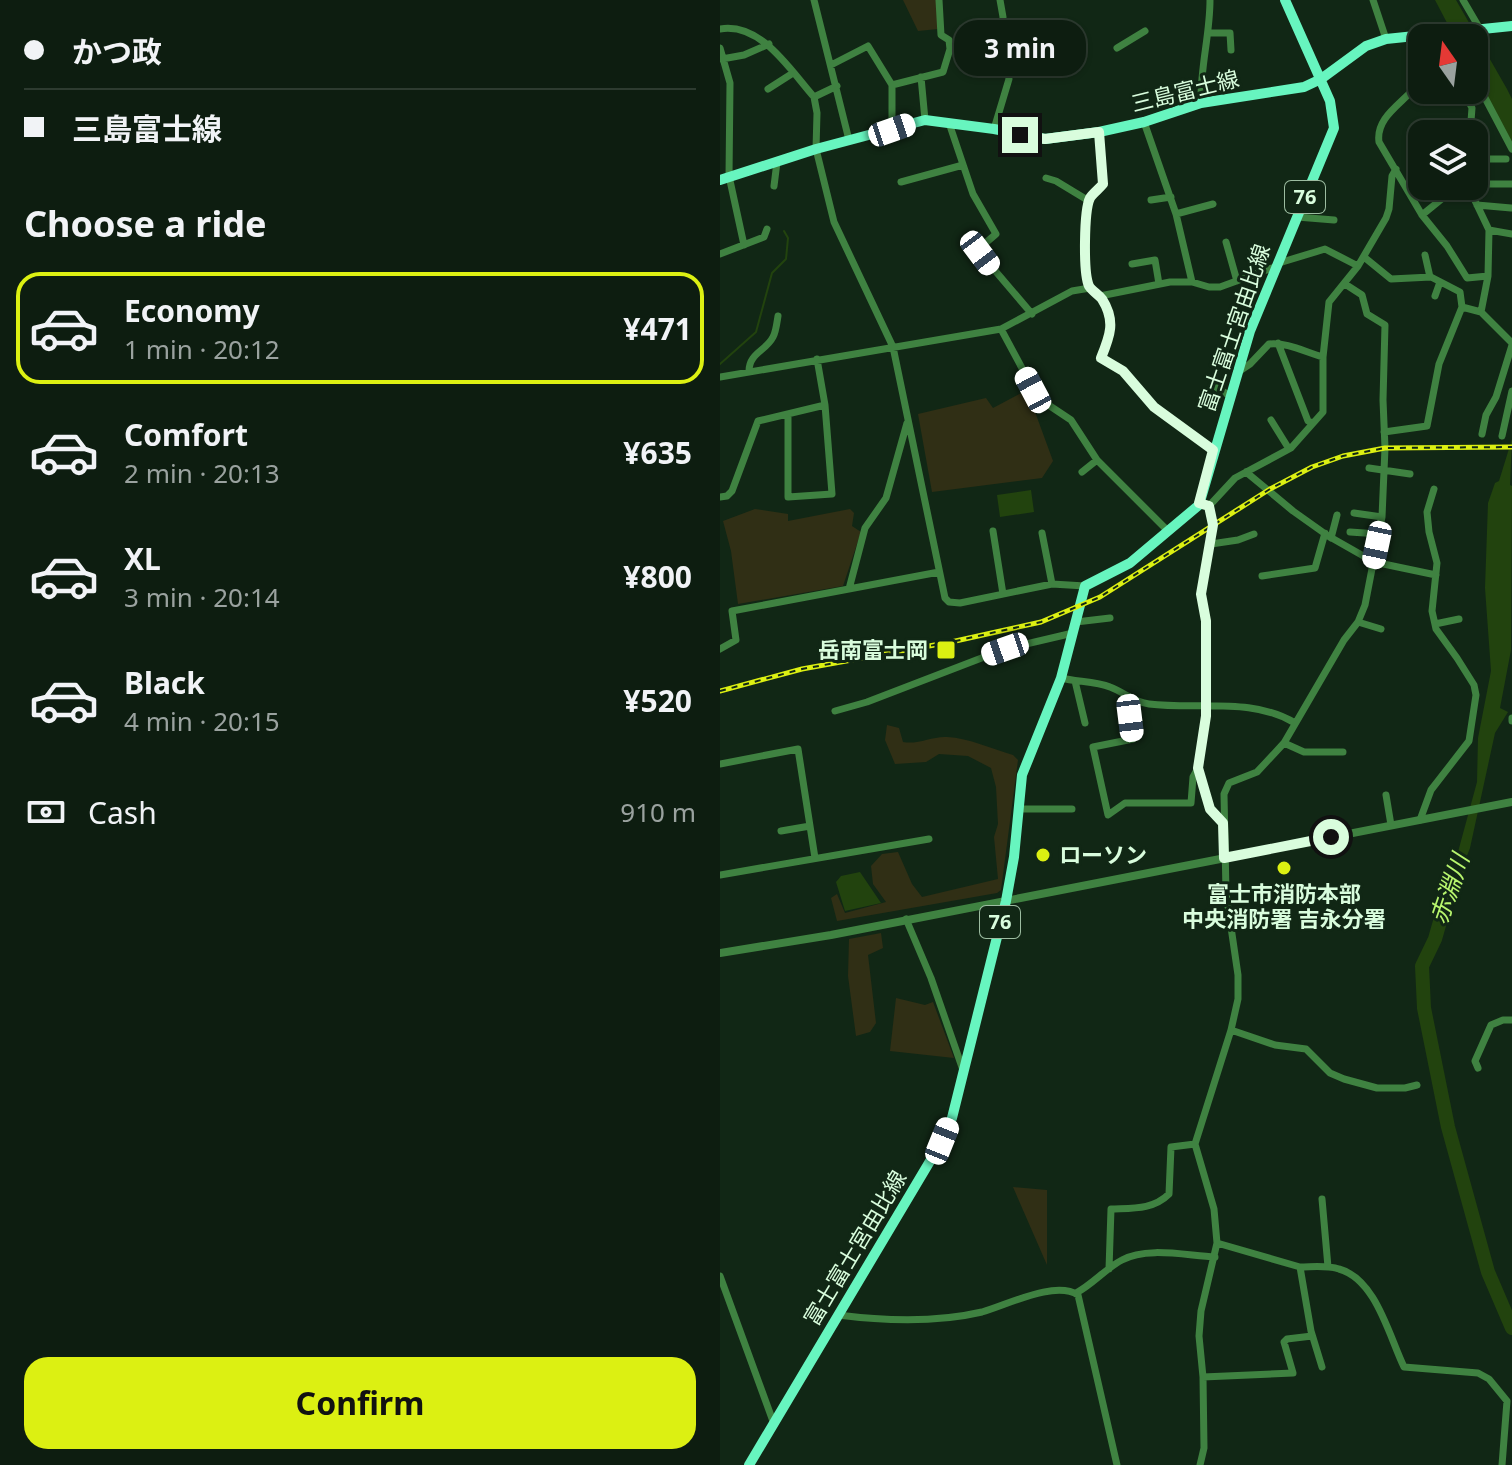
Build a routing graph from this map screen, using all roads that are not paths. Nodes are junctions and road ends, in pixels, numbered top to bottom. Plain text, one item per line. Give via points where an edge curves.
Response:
1 (814, 0) edge
2 (939, 0) edge
3 (1000, 0) edge
4 (1210, 0) edge
5 (1285, 0) edge
6 (1373, 0) edge
7 (1463, 0) edge
8 (1476, 24) edge
9 (1512, 26) edge
10 (974, 27) dead end
11 (1003, 28) junction
12 (1488, 28) edge
13 (720, 29) edge
14 (1145, 31) dead end
15 (1210, 33) junction
16 (1408, 38) edge
17 (1386, 39) junction
18 (769, 44) junction
19 (720, 48) edge
20 (1117, 48) dead end
21 (1231, 50) dead end
22 (722, 59) edge
23 (831, 65) junction
24 (793, 73) junction
25 (921, 77) junction
26 (1321, 79) junction
27 (892, 85) junction
28 (837, 86) junction
29 (768, 89) dead end
30 (814, 97) junction
31 (1408, 97) edge
32 (1201, 103) junction
33 (1488, 104) edge
34 (925, 120) junction
35 (1144, 122) junction
36 (949, 123) junction
37 (994, 129) junction
38 (892, 130) junction
39 (1099, 132) junction
40 (849, 140) junction
41 (816, 149) junction
42 (1512, 149) edge
43 (1488, 159) edge
44 (1506, 159) dead end
45 (777, 162) junction
46 (963, 165) junction
47 (1396, 169) junction
48 (725, 178) edge
49 (1046, 178) dead end
50 (901, 182) dead end
51 (1488, 184) edge
52 (1512, 184) edge
53 (774, 186) dead end
54 (1171, 197) junction
55 (1151, 200) dead end
56 (1440, 200) edge
57 (1474, 200) edge
58 (1089, 201) junction
59 (1213, 204) dead end
60 (1477, 205) junction
61 (1511, 208) edge
62 (1176, 214) junction
63 (1422, 215) junction
64 (1297, 217) junction
65 (1334, 220) dead end
66 (767, 229) dead end
67 (1489, 230) junction
68 (1512, 234) edge
69 (1226, 242) dead end
70 (744, 245) junction
71 (720, 254) edge
72 (1425, 255) dead end
73 (1364, 257) junction
74 (1132, 264) dead end
75 (1276, 265) junction
76 (1358, 266) junction
77 (1488, 276) junction
78 (1430, 277) junction
79 (1237, 281) junction
80 (1192, 282) junction
81 (1440, 282) junction
82 (1159, 284) junction
83 (1345, 284) junction
84 (1090, 288) junction
85 (1100, 296) junction
86 (1435, 296) dead end
87 (1462, 307) junction
88 (1481, 312) junction
89 (1032, 314) junction
90 (778, 316) dead end
91 (1001, 329) junction
92 (1278, 343) junction
93 (1512, 344) edge
94 (893, 347) junction
95 (1323, 357) junction
96 (817, 359) junction
97 (749, 371) junction
98 (1238, 372) junction
99 (720, 377) edge
100 (1213, 385) dead end
101 (1512, 391) edge
102 (1230, 396) junction
103 (825, 405) junction
104 (788, 415) junction
105 (908, 420) junction
106 (1271, 420) dead end
107 (1311, 422) junction
108 (1384, 432) junction
109 (1482, 434) dead end
110 (1502, 436) dead end
111 (1289, 449) junction
112 (1213, 450) junction
113 (1097, 460) junction
114 (1369, 468) dead end
115 (1384, 471) junction
116 (1082, 472) dead end
117 (1246, 472) junction
118 (1410, 474) dead end
119 (1434, 489) dead end
120 (720, 497) edge
121 (1204, 505) junction
122 (1354, 513) dead end
123 (1337, 515) dead end
124 (1382, 517) junction
125 (993, 531) dead end
126 (1168, 531) junction
127 (1350, 532) dead end
128 (1042, 533) dead end
129 (1254, 534) dead end
130 (1379, 534) junction
131 (1328, 536) junction
132 (1211, 544) junction
133 (1374, 562) junction
134 (939, 572) junction
135 (1436, 575) junction
136 (1262, 576) dead end
137 (1052, 584) junction
138 (1085, 586) junction
139 (849, 589) junction
140 (1003, 594) junction
141 (1110, 618) dead end
142 (1459, 619) dead end
143 (1358, 622) junction
144 (1435, 624) junction
145 (1075, 627) junction
146 (1381, 629) dead end
147 (720, 649) edge
148 (1061, 678) junction
149 (1075, 681) junction
150 (1128, 698) junction
151 (1206, 706) junction
152 (835, 711) dead end
153 (1085, 723) dead end
154 (1295, 723) junction
155 (1284, 743) junction
156 (1343, 752) dead end
157 (720, 764) edge
158 (1198, 768) junction
159 (1386, 795) dead end
160 (1512, 802) edge
161 (1018, 809) junction
162 (1072, 809) dead end
163 (1420, 820) junction
164 (1223, 823) junction
165 (1391, 825) junction
166 (810, 826) junction
167 (781, 831) dead end
168 (929, 839) dead end
169 (815, 858) junction
170 (1224, 858) junction
171 (720, 875) edge
172 (1006, 901) junction
173 (906, 919) junction
174 (720, 953) edge
175 (1512, 1020) edge
176 (1231, 1030) junction
177 (1478, 1068) dead end
178 (964, 1073) junction
179 (1417, 1085) dead end
180 (1195, 1144) junction
181 (1322, 1199) dead end
182 (1217, 1243) junction
183 (1215, 1257) junction
184 (1300, 1267) junction
185 (1328, 1267) junction
186 (1109, 1269) junction
187 (720, 1276) edge
188 (1076, 1293) junction
189 (838, 1315) junction
190 (1312, 1336) junction
191 (1322, 1367) dead end
192 (1203, 1377) junction
193 (774, 1424) junction
194 (749, 1465) edge
195 (1117, 1465) edge
196 (1200, 1465) edge
197 (1502, 1465) edge

1 - 23 street
2 - 25 street via 939,31 950,49 943,72
3 - 11 street
4 - 15 street
5 - 26 main road, 富士富士宮由比線 / 76
6 - 17 street
7 - 8 street
9 - 12 main road, 三島富士線
10 - 11 street
11 - 37 street via 1009,79
13 - 18 street via 735,26
14 - 20 street
15 - 21 street via 1230,33
15 - 32 street
16 - 17 main road, 三島富士線
17 - 26 main road, 三島富士線 via 1366,46
18 - 22 street
18 - 24 street
19 - 22 street
22 - 48 street via 730,83
23 - 27 street via 868,46
23 - 28 street
24 - 29 street
24 - 30 street
25 - 27 street
25 - 34 street
26 - 32 main road, 三島富士線 via 1304,87
26 - 64 main road, 富士富士宮由比線 / 76 via 1334,128
27 - 38 street
28 - 30 street
28 - 40 street
30 - 41 street
31 - 47 street via 1384,118 1378,131 1383,151
32 - 35 main road, 三島富士線
33 - 42 street
34 - 36 main road, 三島富士線
34 - 38 main road, 三島富士線
35 - 39 main road, 三島富士線
35 - 54 street
36 - 37 main road, 三島富士線
36 - 46 street
37 - 39 main road, 三島富士線 via 1045,139
38 - 40 main road, 三島富士線
39 - 58 street via 1103,184
40 - 41 main road, 三島富士線
41 - 45 main road, 三島富士線
41 - 94 street via 834,222
43 - 44 street
45 - 48 main road, 三島富士線
45 - 53 street
46 - 50 street
46 - 89 street via 996,234 980,253
47 - 63 street
47 - 73 street via 1389,209
48 - 70 street
49 - 58 street
51 - 52 street
54 - 55 street
54 - 62 street
56 - 63 street
57 - 60 street
58 - 84 street via 1085,256
59 - 62 street
60 - 61 street
60 - 67 street
62 - 80 street
63 - 77 street via 1467,278
64 - 65 street
64 - 75 main road, 富士富士宮由比線 / 76
66 - 70 street via 764,237
67 - 68 street
67 - 77 street
69 - 79 street
70 - 71 street
72 - 78 street
73 - 76 street
73 - 78 street via 1391,279
74 - 82 street via 1155,260
75 - 76 street via 1325,249
75 - 79 street
75 - 98 main road, 富士富士宮由比線 / 76
76 - 83 street
77 - 88 street
78 - 81 street
79 - 80 street via 1220,287
80 - 82 street
81 - 86 street
81 - 87 street via 1460,292
82 - 85 street
83 - 95 street via 1329,302
83 - 108 street via 1362,295 1367,314 1385,325
84 - 85 street
84 - 89 street via 1072,291
85 - 112 street via 1112,324 1101,358 1123,371 1154,407
87 - 88 street
87 - 108 street via 1439,364 1427,426
88 - 93 street
89 - 91 street
90 - 97 street via 773,338 756,354
91 - 94 street
91 - 113 street via 1038,398 1071,420
92 - 95 street
92 - 98 street via 1269,344
92 - 107 street
93 - 109 street
94 - 96 street
94 - 105 street
95 - 107 street via 1323,412
96 - 97 street
96 - 103 street
97 - 99 street
98 - 102 main road, 富士富士宮由比線 / 76
100 - 102 street
101 - 110 street
102 - 112 main road, 富士富士宮由比線 / 76
103 - 104 street
103 - 104 street via 832,494 788,497
104 - 120 street via 758,421 732,491
105 - 134 street
105 - 139 street via 886,498 865,528
106 - 111 street
107 - 111 street
108 - 115 street
111 - 117 street
112 - 121 main road, 富士富士宮由比線 / 76
113 - 116 street
113 - 126 street
114 - 115 street
115 - 118 street
115 - 124 street
117 - 121 street
117 - 131 street
119 - 135 street via 1427,512
121 - 126 main road
121 - 132 street via 1213,525
122 - 124 street
123 - 131 street
124 - 130 street
125 - 140 street
126 - 138 main road via 1130,563
127 - 130 street
128 - 137 street
129 - 132 street
130 - 133 street
131 - 133 street
131 - 136 street via 1315,568
132 - 151 street via 1201,594
133 - 135 street
133 - 143 street
134 - 139 street
134 - 140 street via 945,598 953,603
135 - 144 street
137 - 138 street
137 - 140 street
138 - 145 main road, 富士富士宮由比線 / 76
139 - 147 street via 732,611 736,640
141 - 145 street
142 - 144 street
143 - 146 street
143 - 154 street
144 - 163 street via 1476,695 1469,741 1431,790
145 - 148 main road, 富士富士宮由比線 / 76
145 - 152 street
148 - 149 street
148 - 161 main road, 富士富士宮由比線 / 76 via 1022,775
149 - 150 street via 1109,686
149 - 153 street
150 - 151 street
150 - 158 street via 1133,739 1093,747 1108,815 1125,803 1191,803
151 - 154 street via 1277,713
151 - 158 street
154 - 155 street
155 - 156 street via 1304,752
155 - 164 street via 1257,772 1229,783
157 - 166 street via 798,749
158 - 164 street via 1210,809
159 - 165 street
160 - 163 street
161 - 162 street
161 - 172 main road, 富士富士宮由比線 / 76
163 - 165 street
164 - 170 street
165 - 170 street
166 - 167 street
166 - 169 street
168 - 169 street
169 - 171 street
170 - 172 street
170 - 176 street via 1238,975
172 - 173 street
172 - 178 main road, 富士富士宮由比線 / 76
173 - 174 street
173 - 178 street
175 - 177 street via 1491,1025 1475,1061
176 - 179 street via 1306,1049 1344,1079 1377,1088
176 - 180 street
178 - 189 main road, 富士富士宮由比線 / 76 via 942,1141
180 - 182 street via 1212,1201
180 - 186 street via 1171,1147 1171,1184 1160,1203 1111,1209
181 - 185 street
182 - 183 street
182 - 184 street
183 - 186 street via 1134,1255
183 - 192 street via 1201,1311
184 - 185 street
184 - 190 street
185 - 197 street via 1353,1275 1367,1290 1404,1367 1478,1373 1500,1390 1507,1401
186 - 188 street
187 - 193 street
188 - 189 street via 1050,1291 952,1317 906,1321
188 - 195 street
189 - 193 main road, 富士富士宮由比線 / 76
190 - 191 street
190 - 192 street via 1284,1342 1293,1373
192 - 196 street
193 - 194 main road, 富士富士宮由比線 / 76

